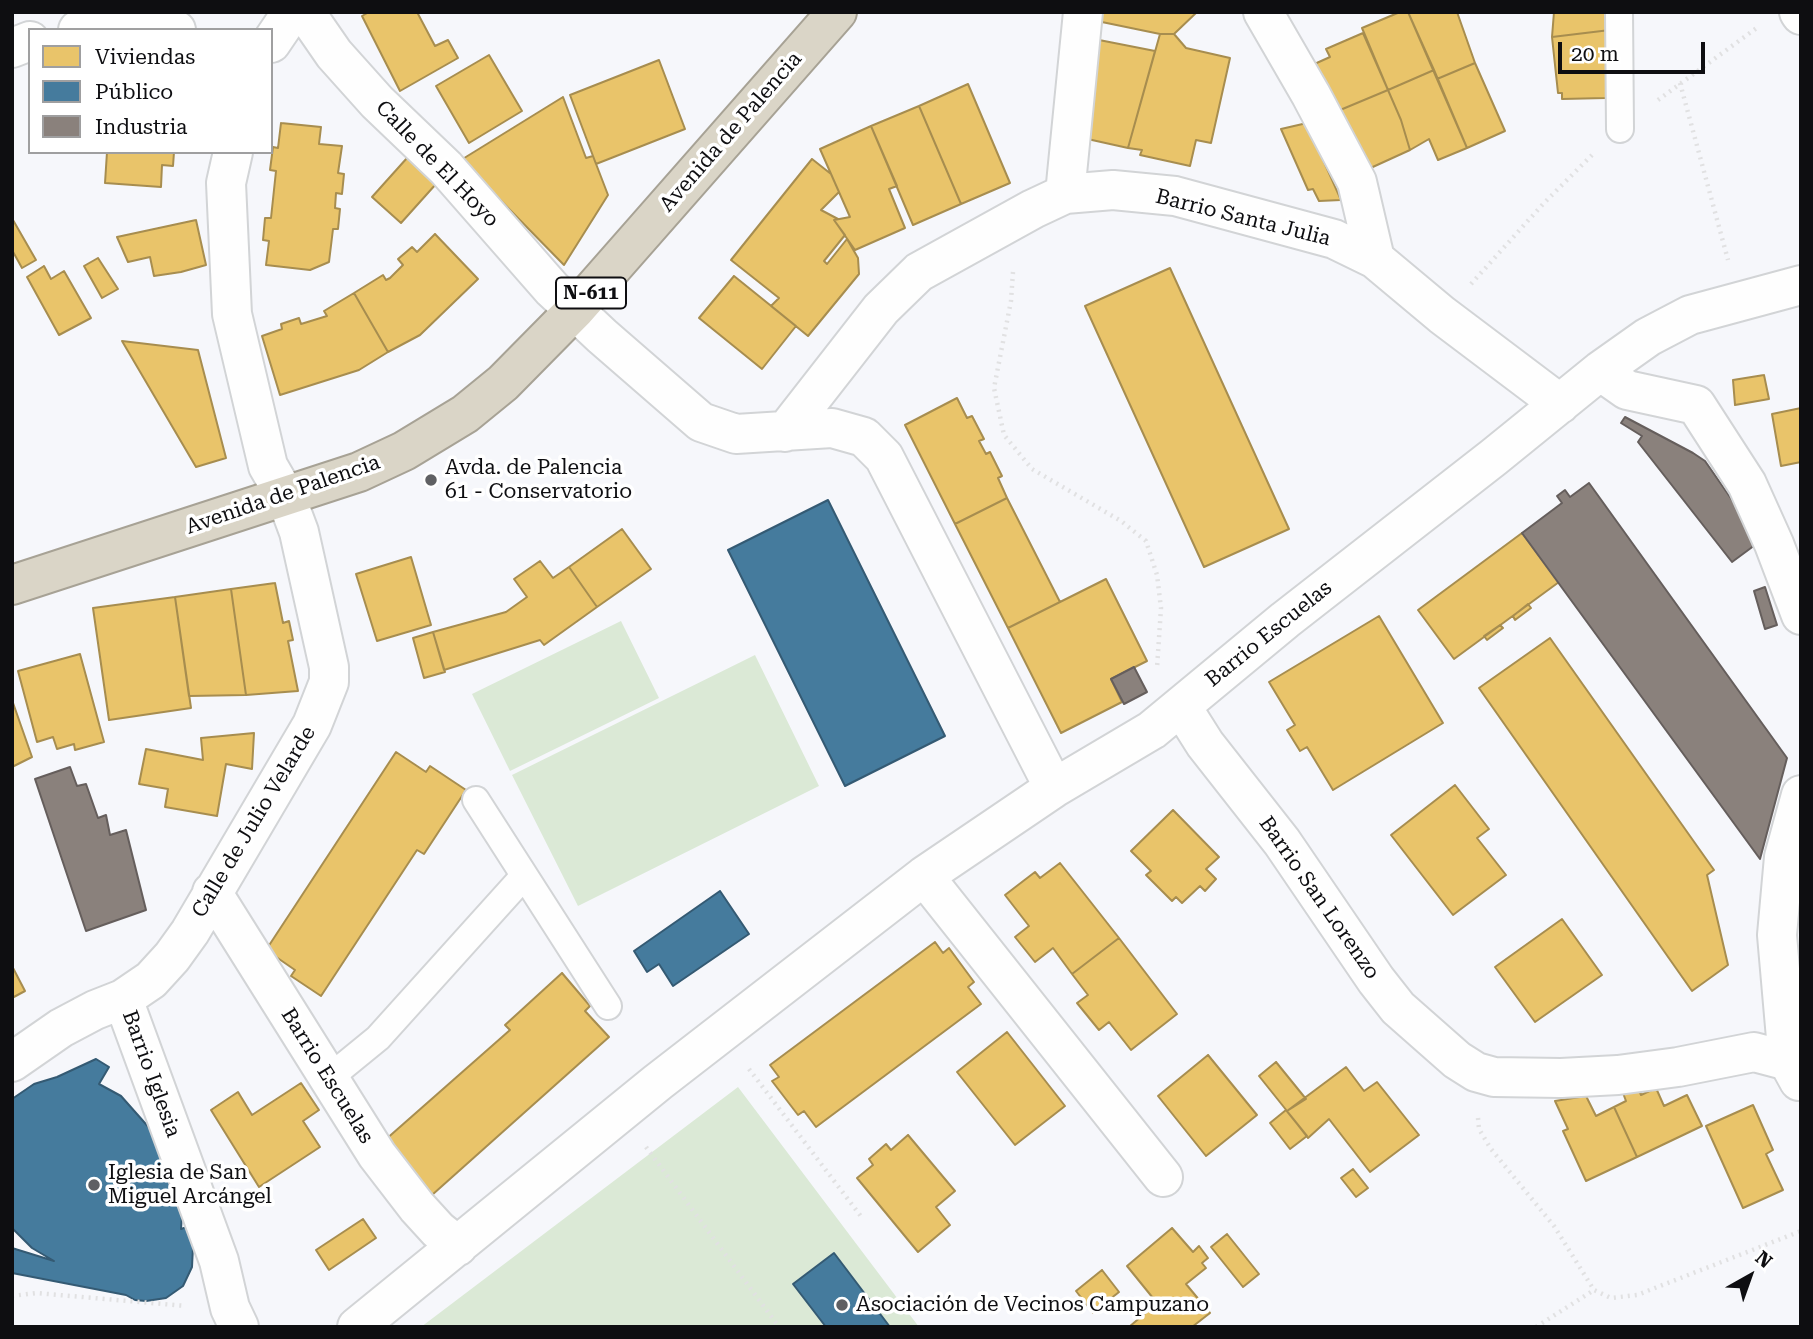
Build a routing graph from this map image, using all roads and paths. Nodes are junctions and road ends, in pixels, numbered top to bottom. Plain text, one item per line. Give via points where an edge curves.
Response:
1 (292, 12) edge
2 (305, 12) edge
3 (837, 12) edge
4 (1083, 12) edge
5 (1263, 12) edge
6 (1619, 12) edge
7 (93, 28) edge
8 (167, 28) edge
9 (273, 40) edge
10 (1680, 83) dead end
11 (1620, 129) dead end
12 (233, 154) edge
13 (1065, 194) junction
14 (1017, 219) junction
15 (1375, 259) junction
16 (1801, 285) edge
17 (1740, 302) junction
18 (575, 310) junction
19 (1600, 371) junction
20 (1560, 404) junction
21 (785, 432) junction
22 (286, 497) junction
23 (12, 586) edge
24 (1801, 615) edge
25 (1167, 718) junction
26 (1054, 788) junction
27 (1801, 795) edge
28 (476, 800) dead end
29 (524, 876) junction
30 (924, 876) junction
31 (212, 892) junction
32 (123, 999) junction
33 (608, 1006) dead end
34 (721, 1032) junction
35 (12, 1062) edge
36 (1476, 1072) junction
37 (1794, 1073) edge
38 (329, 1078) junction
39 (620, 1112) junction
40 (1163, 1177) dead end
41 (863, 1219) dead end
42 (1801, 1231) edge
43 (458, 1246) junction
44 (1594, 1290) junction
45 (12, 1296) edge
46 (235, 1317) edge
47 (357, 1327) edge
48 (779, 1327) edge
49 (1536, 1327) edge

1 - 9 street
2 - 18 street, Calle de El Hoyo via 360,83 446,168
3 - 18 highway, Avenida de Palencia / N-611
4 - 13 street
5 - 15 street via 1357,182
6 - 11 lane
7 - 8 street via 139,22
10 - 17 path
12 - 22 street via 226,183 232,314 268,466
13 - 14 street, Barrio Santa Julia
13 - 15 street, Barrio Santa Julia via 1113,190 1175,196 1334,239
14 - 21 street, Barrio Santa Julia via 919,272 881,309
14 - 25 path via 1012,301 994,388 1004,435 1032,469 1110,513 1146,541 1161,608
15 - 20 street, Barrio Santa Julia
16 - 17 street, Barrio Escuelas
17 - 19 street, Barrio Escuelas via 1690,315 1647,337
18 - 21 street, Calle de El Hoyo via 701,422 736,434
18 - 22 highway, Avenida de Palencia / N-611 via 503,383 465,414 359,472
19 - 20 street, Barrio Escuelas
19 - 24 street via 1627,390 1696,405 1747,484
20 - 25 street, Barrio Escuelas
21 - 26 street, Calle de El Hoyo via 832,428 864,437 884,457
22 - 23 highway, Avenida de Palencia / N-611
22 - 31 street, Calle de Julio Velarde via 299,532 329,682 312,725
25 - 26 street, Barrio Escuelas
25 - 36 street, Barrio San Lorenzo via 1205,744 1282,842 1398,1008
26 - 30 street, Barrio Escuelas
27 - 37 street via 1784,857 1777,935
28 - 29 lane
29 - 33 lane
29 - 38 lane via 378,1038
30 - 34 street, Barrio Escuelas
30 - 40 street
31 - 32 street, Calle de Julio Velarde via 172,957
31 - 38 street, Barrio Escuelas
32 - 35 street, Calle de Julio Velarde via 61,1028
32 - 46 street, Barrio Iglesia via 219,1261
34 - 39 street, Barrio Escuelas
34 - 41 path
36 - 37 street, Barrio San Lorenzo via 1494,1077 1618,1075 1754,1052
36 - 44 path via 1479,1129 1554,1226
38 - 43 street, Barrio Escuelas via 395,1181
39 - 43 street, Barrio Escuelas
39 - 48 path
42 - 44 path via 1637,1295 1611,1298
43 - 47 street, Barrio Escuelas
44 - 49 path
45 - 46 path via 36,1293

